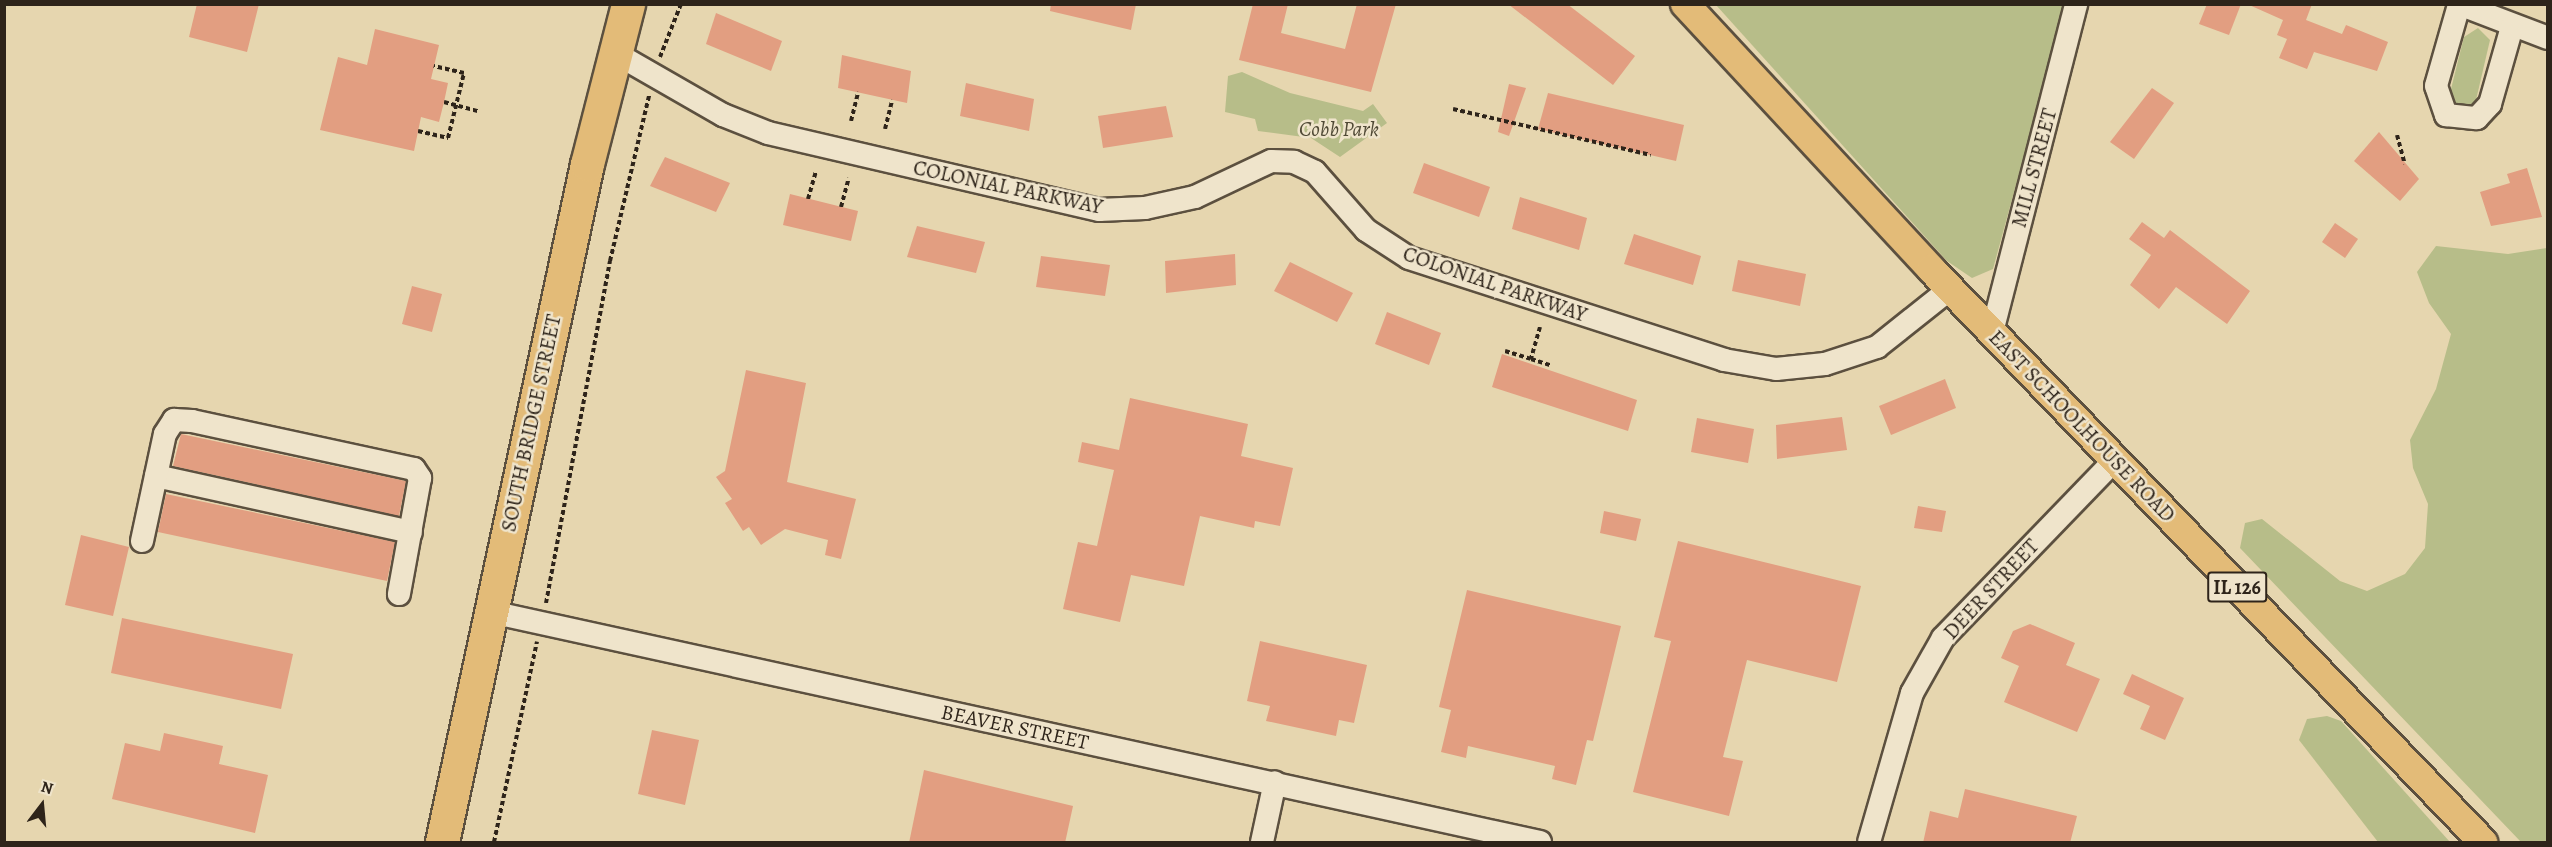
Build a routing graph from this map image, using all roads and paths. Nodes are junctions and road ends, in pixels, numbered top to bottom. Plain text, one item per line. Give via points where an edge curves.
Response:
1 (628, 4) edge
2 (681, 4) edge
3 (1685, 4) edge
4 (2076, 4) edge
5 (2459, 5) edge
6 (2512, 27) junction
7 (2547, 38) edge
8 (615, 53) junction
9 (661, 54) dead end
10 (434, 66) dead end
11 (858, 92) dead end
12 (892, 100) dead end
13 (444, 102) dead end
14 (648, 103) dead end
15 (456, 106) junction
16 (1453, 109) dead end
17 (478, 111) dead end
18 (851, 121) dead end
19 (885, 129) dead end
20 (418, 131) dead end
21 (2397, 135) dead end
22 (1652, 155) dead end
23 (2405, 164) dead end
24 (816, 171) dead end
25 (849, 178) dead end
26 (809, 198) dead end
27 (842, 206) dead end
28 (1950, 289) junction
29 (1540, 327) dead end
30 (1992, 332) junction
31 (1505, 351) dead end
32 (1533, 360) junction
33 (1550, 365) dead end
34 (2115, 460) junction
35 (156, 476) junction
36 (411, 532) junction
37 (142, 541) dead end
38 (399, 594) dead end
39 (546, 602) dead end
40 (491, 612) junction
41 (534, 656) dead end
42 (1275, 782) junction
43 (442, 843) edge
44 (494, 843) edge
45 (1262, 843) edge
46 (1540, 843) edge
47 (1869, 843) edge
48 (2483, 843) edge

1 - 8 highway, SOUTH BRIDGE STREET
2 - 9 path
3 - 28 main road, EAST SCHOOLHOUSE ROAD
4 - 30 street, MILL STREET
5 - 6 street
5 - 6 street via 2436,87 2446,115 2477,118 2490,104
6 - 7 street
8 - 28 street, COLONIAL PARKWAY via 723,115 768,133 1099,210 1145,208 1195,197 1271,161 1294,162 1315,172 1366,230 1409,258 1724,360 1776,369 1857,354 1877,347
8 - 40 highway, SOUTH BRIDGE STREET
10 - 15 path via 464,73
11 - 18 path
12 - 19 path
13 - 15 path
14 - 39 path via 610,261
15 - 17 path
15 - 20 path via 448,138
16 - 22 path
21 - 23 path
24 - 26 path
25 - 27 path
28 - 30 main road, EAST SCHOOLHOUSE ROAD
29 - 32 path
30 - 34 main road, EAST SCHOOLHOUSE ROAD / IL 126
31 - 32 path
32 - 33 path
34 - 47 street, DEER STREET via 1943,638 1912,693
34 - 48 main road, EAST SCHOOLHOUSE ROAD / IL 126
35 - 36 street
35 - 36 street via 165,434 174,420 414,469 420,478
35 - 37 street
36 - 38 street
40 - 42 street, BEAVER STREET
40 - 43 highway, SOUTH BRIDGE STREET
41 - 44 path
42 - 45 street
42 - 46 street, BEAVER STREET

